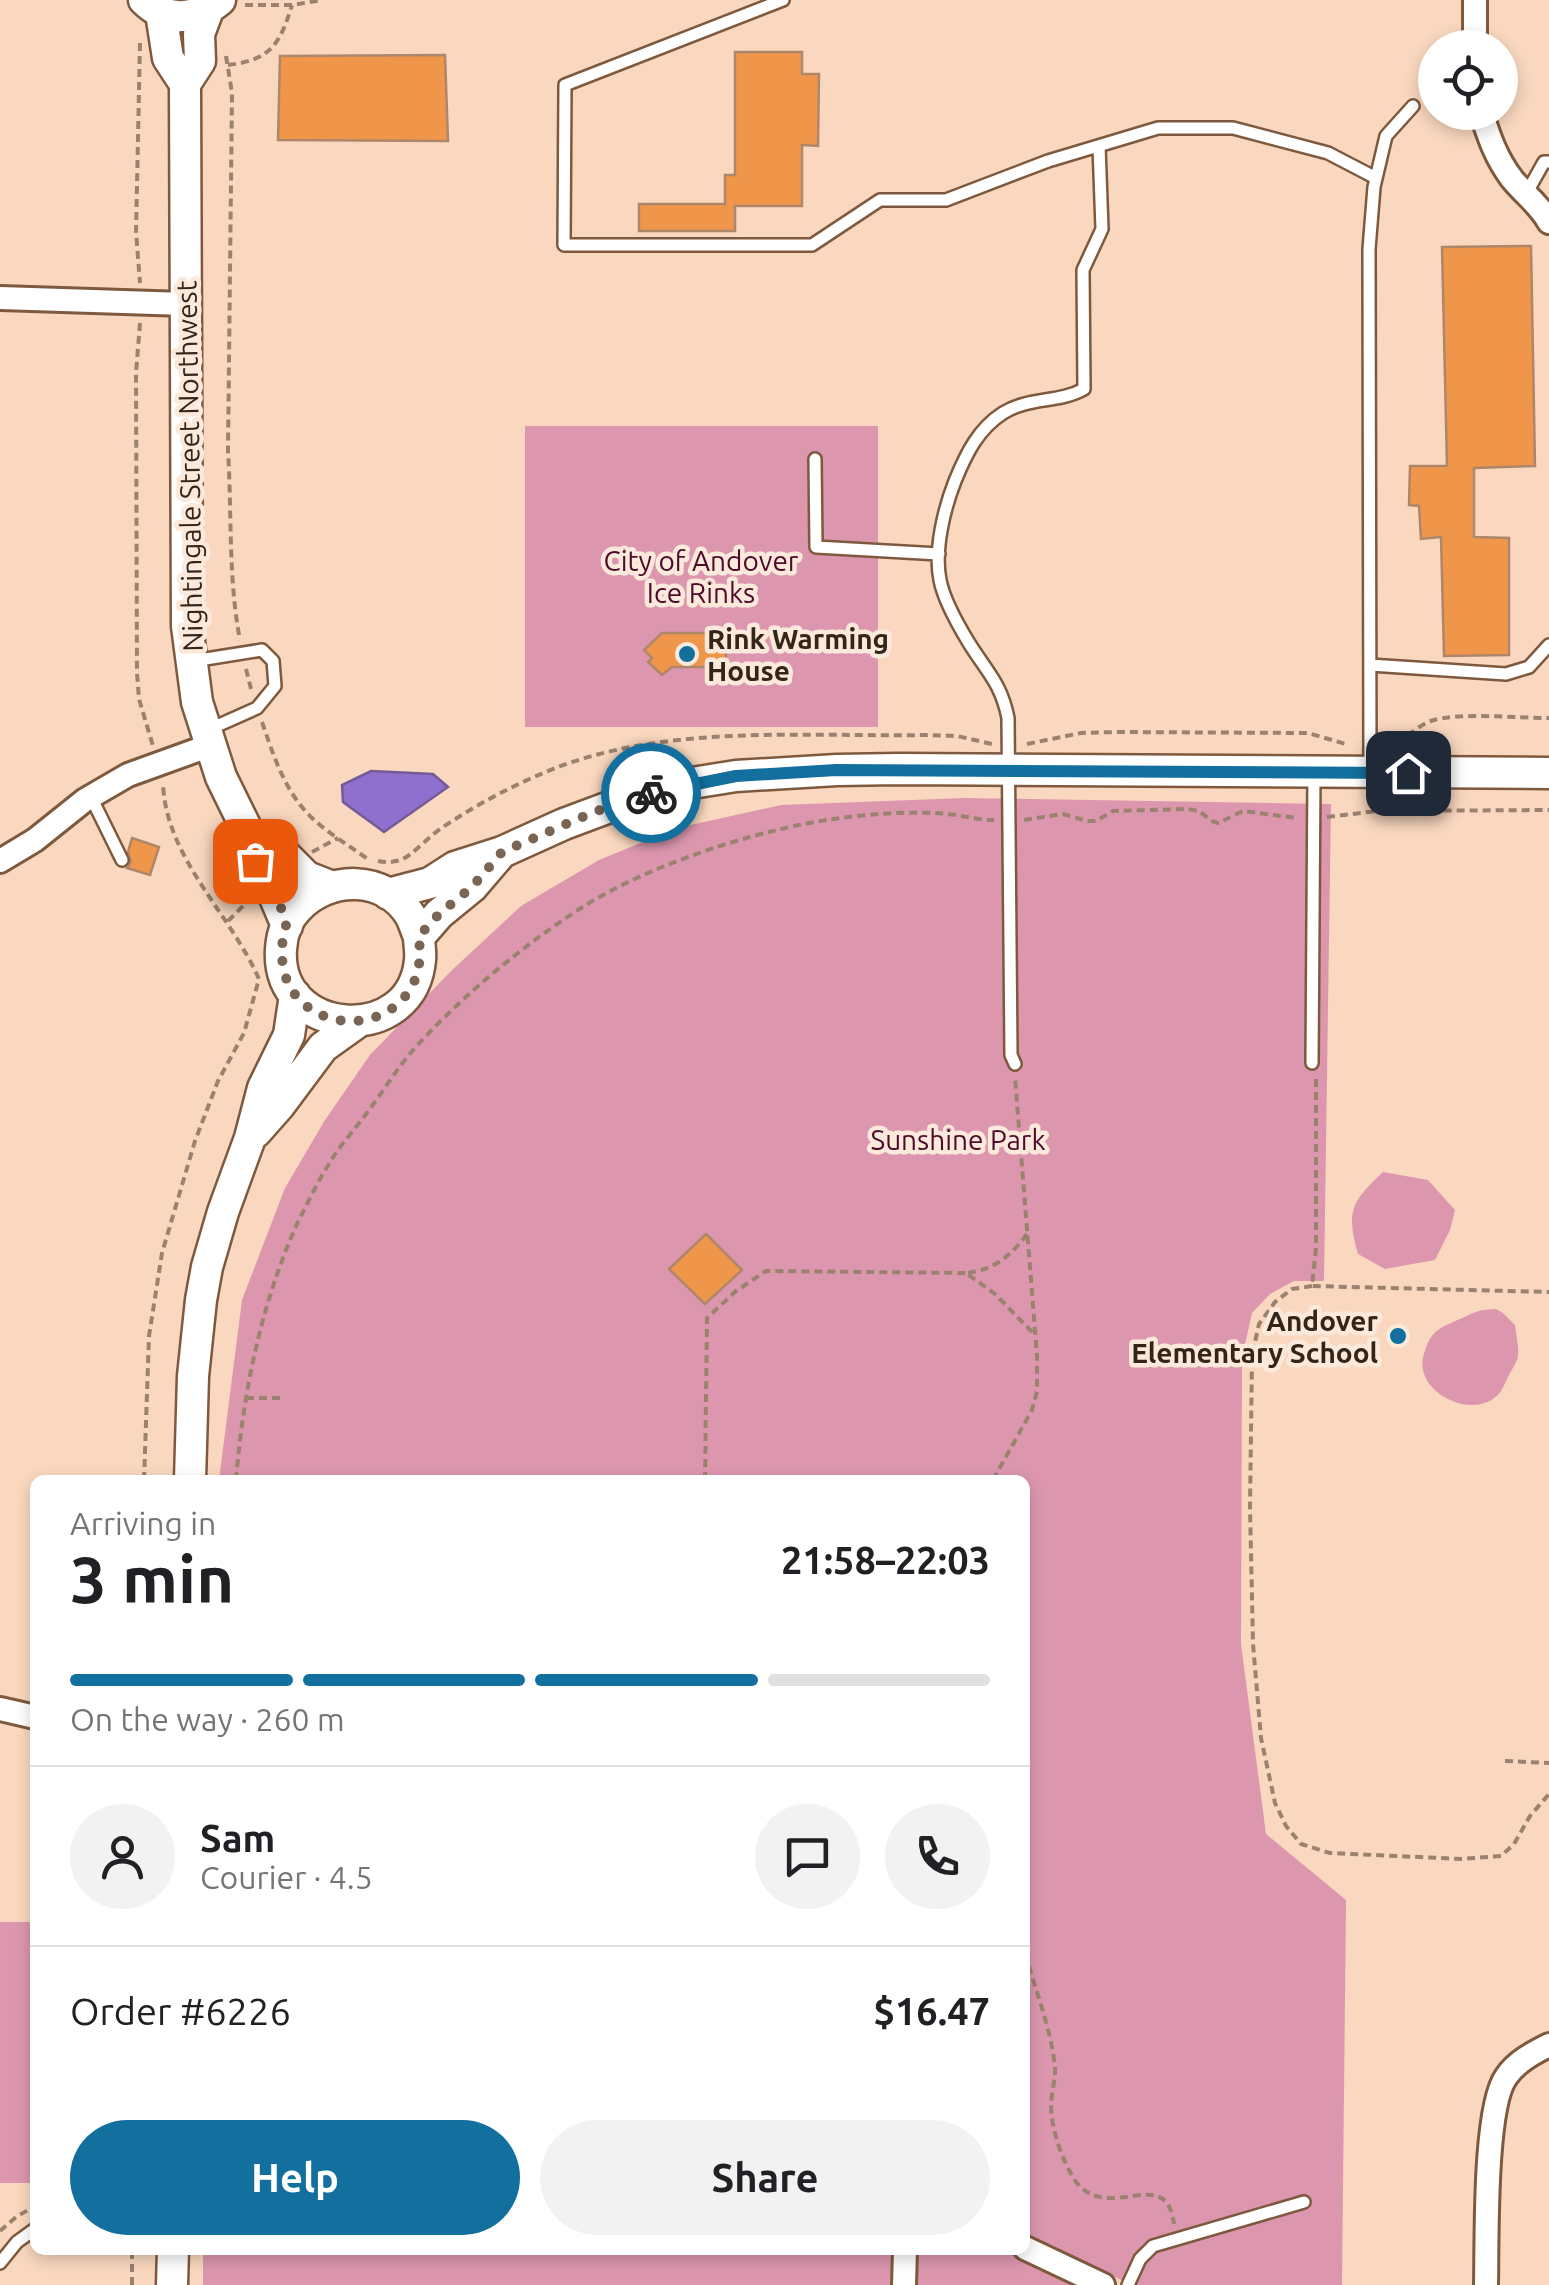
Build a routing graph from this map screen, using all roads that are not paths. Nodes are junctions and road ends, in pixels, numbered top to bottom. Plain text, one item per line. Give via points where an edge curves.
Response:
1 (783, 0) edge
2 (1475, 0) edge
3 (221, 5) edge
4 (152, 6) edge
5 (1474, 30) edge
6 (186, 84) junction
7 (1413, 106) dead end
8 (1486, 130) edge
9 (1099, 146) junction
10 (1549, 162) edge
11 (1376, 178) junction
12 (1526, 194) junction
13 (1549, 222) edge
14 (0, 298) edge
15 (186, 304) junction
16 (815, 459) dead end
17 (939, 554) junction
18 (1549, 645) edge
19 (192, 661) junction
20 (1370, 665) junction
21 (208, 738) junction
22 (1008, 770) junction
23 (1314, 772) junction
24 (1370, 773) junction
25 (1549, 773) edge
26 (90, 797) junction
27 (250, 838) junction
28 (502, 852) junction
29 (122, 860) dead end
30 (0, 862) edge
31 (330, 886) junction
32 (388, 894) junction
33 (287, 926) junction
34 (419, 936) junction
35 (295, 996) junction
36 (358, 1022) junction
37 (1312, 1063) road end
38 (1015, 1064) road end
39 (250, 1138) junction
40 (190, 1475) edge
41 (0, 1709) edge
42 (30, 1716) edge
43 (1549, 2045) edge
44 (1304, 2202) dead end
45 (30, 2233) edge
46 (1030, 2250) edge
47 (173, 2255) edge
48 (905, 2255) edge
49 (0, 2263) edge
50 (172, 2285) edge
51 (904, 2285) edge
52 (1103, 2285) edge
53 (1128, 2285) edge
54 (1486, 2285) edge

1 - 9 lane via 565,85 564,245 812,245 880,200 946,200
2 - 5 street
3 - 4 street, Nightingale Street Northwest via 177,17
3 - 6 street, Nightingale Street Northwest via 199,34 200,61
4 - 6 street, Nightingale Street Northwest via 168,58
6 - 15 street, Nightingale Street Northwest
7 - 11 lane via 1386,136
8 - 12 street via 1492,149
9 - 11 lane via 1158,128 1233,128 1328,153
9 - 17 lane via 1102,229 1083,270 1084,389 1004,412 974,441 951,491
10 - 12 lane
11 - 20 lane via 1368,248
12 - 13 street
14 - 15 street
15 - 19 street, Nightingale Street Northwest
16 - 17 lane via 816,547
17 - 22 lane via 940,582 954,616 1004,700
18 - 20 lane via 1529,667 1506,674
19 - 21 street, Nightingale Street Northwest
19 - 21 lane via 262,650 273,661 276,686 258,708
20 - 24 lane
21 - 26 street
21 - 27 street, Nightingale Street Northwest
22 - 23 street
22 - 28 street via 785,772 692,783 594,812
22 - 38 lane
23 - 24 street
23 - 37 lane
24 - 25 street
26 - 29 lane
26 - 30 street
27 - 31 street
27 - 33 street, Nightingale Street Northwest
28 - 32 street via 455,866 430,884
28 - 34 street
31 - 32 street via 352,883
31 - 33 street via 310,896
32 - 34 street via 410,915
33 - 35 street via 281,954
34 - 36 street via 414,983 381,1016
35 - 36 street via 313,1012
35 - 39 street via 289,1034 263,1088
36 - 39 street via 322,1047
39 - 40 street via 214,1238 201,1300
41 - 42 street
43 - 54 street via 1506,2077 1497,2098
44 - 53 lane via 1153,2246
45 - 49 lane
46 - 52 street
47 - 50 street
48 - 51 street

